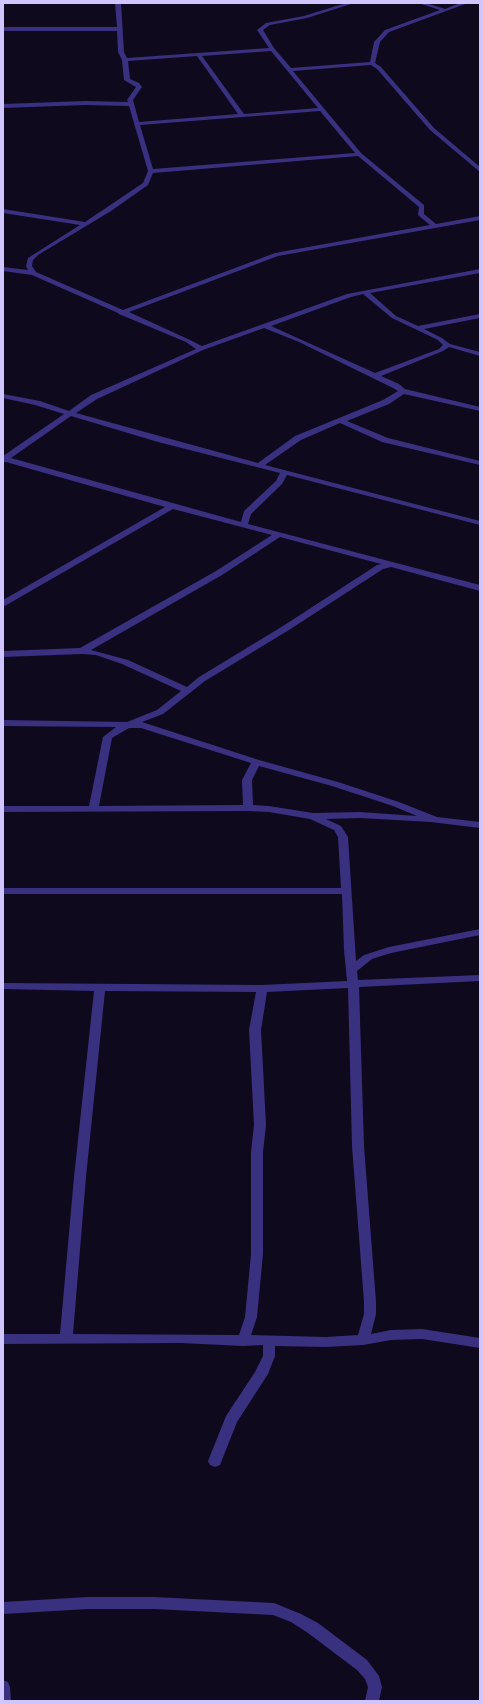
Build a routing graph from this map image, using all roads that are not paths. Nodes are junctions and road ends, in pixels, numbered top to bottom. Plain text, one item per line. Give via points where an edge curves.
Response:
1 (118, 3) edge
2 (351, 3) edge
3 (420, 3) edge
4 (465, 3) edge
5 (444, 10) junction
6 (3, 29) edge
7 (120, 29) junction
8 (12, 30) junction
9 (3, 33) edge
10 (272, 49) junction
11 (198, 54) junction
12 (125, 60) junction
13 (372, 63) junction
14 (290, 70) junction
15 (130, 104) junction
16 (3, 106) edge
17 (322, 109) junction
18 (242, 115) junction
19 (136, 124) junction
20 (359, 154) junction
21 (480, 170) edge
22 (151, 171) junction
23 (3, 211) edge
24 (480, 218) edge
25 (86, 224) junction
26 (434, 226) junction
27 (3, 269) edge
28 (480, 271) edge
29 (33, 273) junction
30 (364, 292) junction
31 (121, 312) junction
32 (480, 316) edge
33 (265, 326) junction
34 (417, 328) junction
35 (448, 345) junction
36 (201, 349) junction
37 (480, 354) edge
38 (375, 376) junction
39 (3, 390) edge
40 (402, 391) junction
41 (3, 396) edge
42 (13, 397) junction
43 (480, 409) edge
44 (72, 414) junction
45 (341, 421) junction
46 (4, 459) edge
47 (480, 463) edge
48 (260, 465) junction
49 (285, 472) junction
50 (172, 506) junction
51 (480, 523) edge
52 (244, 525) junction
53 (278, 535) junction
54 (394, 564) junction
55 (480, 588) edge
56 (3, 604) edge
57 (82, 651) junction
58 (3, 654) edge
59 (187, 690) junction
60 (3, 723) edge
61 (132, 723) junction
62 (102, 725) junction
63 (108, 737) junction
64 (256, 762) junction
65 (248, 808) junction
66 (3, 809) edge
67 (93, 809) junction
68 (313, 816) junction
69 (435, 820) junction
70 (480, 825) edge
71 (3, 891) edge
72 (347, 891) junction
73 (480, 932) edge
74 (351, 970) junction
75 (480, 978) edge
76 (352, 984) junction
77 (3, 986) edge
78 (100, 986) junction
79 (262, 989) junction
80 (3, 1338) edge
81 (66, 1339) junction
82 (363, 1340) junction
83 (243, 1341) junction
84 (269, 1342) junction
85 (480, 1343) edge
86 (215, 1461) dead end
87 (3, 1608) edge
88 (3, 1687) edge
89 (4, 1701) edge
90 (372, 1701) edge

1 - 7 street
2 - 10 street via 310,16 264,26 260,30
3 - 5 street
4 - 5 street
5 - 13 street via 387,31 377,42
6 - 8 street
7 - 8 street
7 - 12 street via 121,52
8 - 9 street
10 - 11 street
10 - 14 street
11 - 12 street
11 - 18 street
12 - 15 street via 127,80 139,87
13 - 14 street
13 - 21 street via 432,129
14 - 17 street
15 - 16 street
15 - 19 street
17 - 18 street
17 - 20 street
18 - 19 street
19 - 22 street
20 - 22 street
20 - 26 street via 422,206 421,215
22 - 25 street via 146,184 138,191
23 - 25 street
24 - 26 street
25 - 29 street via 30,259 29,266
26 - 31 street via 264,258
27 - 29 street
28 - 30 street
29 - 31 street
30 - 33 street
30 - 34 street via 394,317
31 - 36 street
32 - 34 street
33 - 36 street
33 - 38 street
34 - 35 street
35 - 37 street
35 - 38 street
36 - 44 street via 94,397
38 - 40 street
39 - 42 street
40 - 43 street
40 - 45 street via 392,399
41 - 42 street
42 - 44 street
44 - 46 street
44 - 48 street
45 - 47 street via 398,444
45 - 48 street via 298,438
46 - 50 street
48 - 49 street
49 - 51 street
49 - 52 street via 279,482 247,513
50 - 52 street
50 - 56 street
52 - 53 street
53 - 54 street
53 - 57 street via 219,573
54 - 55 street
54 - 59 street via 380,567 286,628 202,678
57 - 58 street
57 - 59 street via 126,662
59 - 61 street via 160,712
60 - 62 street
61 - 62 street
61 - 63 street
61 - 64 street
62 - 63 street via 108,732
63 - 67 street
64 - 65 street via 247,780
64 - 69 street via 342,786
65 - 67 street
65 - 68 street
66 - 67 street
68 - 69 street via 360,815
68 - 72 street via 338,828 343,837
69 - 70 street
71 - 72 street
72 - 74 street
73 - 74 street via 389,950 368,957
74 - 76 street
75 - 76 street
76 - 79 street
76 - 82 street via 358,1146 370,1302 369,1319
77 - 78 street
78 - 79 street
78 - 81 street
79 - 83 street via 255,1030 260,1125 257,1152 257,1254 251,1317
80 - 81 street
81 - 83 street via 181,1338
82 - 84 street
82 - 85 street via 391,1335 422,1334
83 - 84 street
84 - 86 street via 269,1356 262,1374 232,1420
87 - 90 street via 88,1603 154,1603 274,1609 313,1628 362,1665 372,1676 375,1687
88 - 89 street

